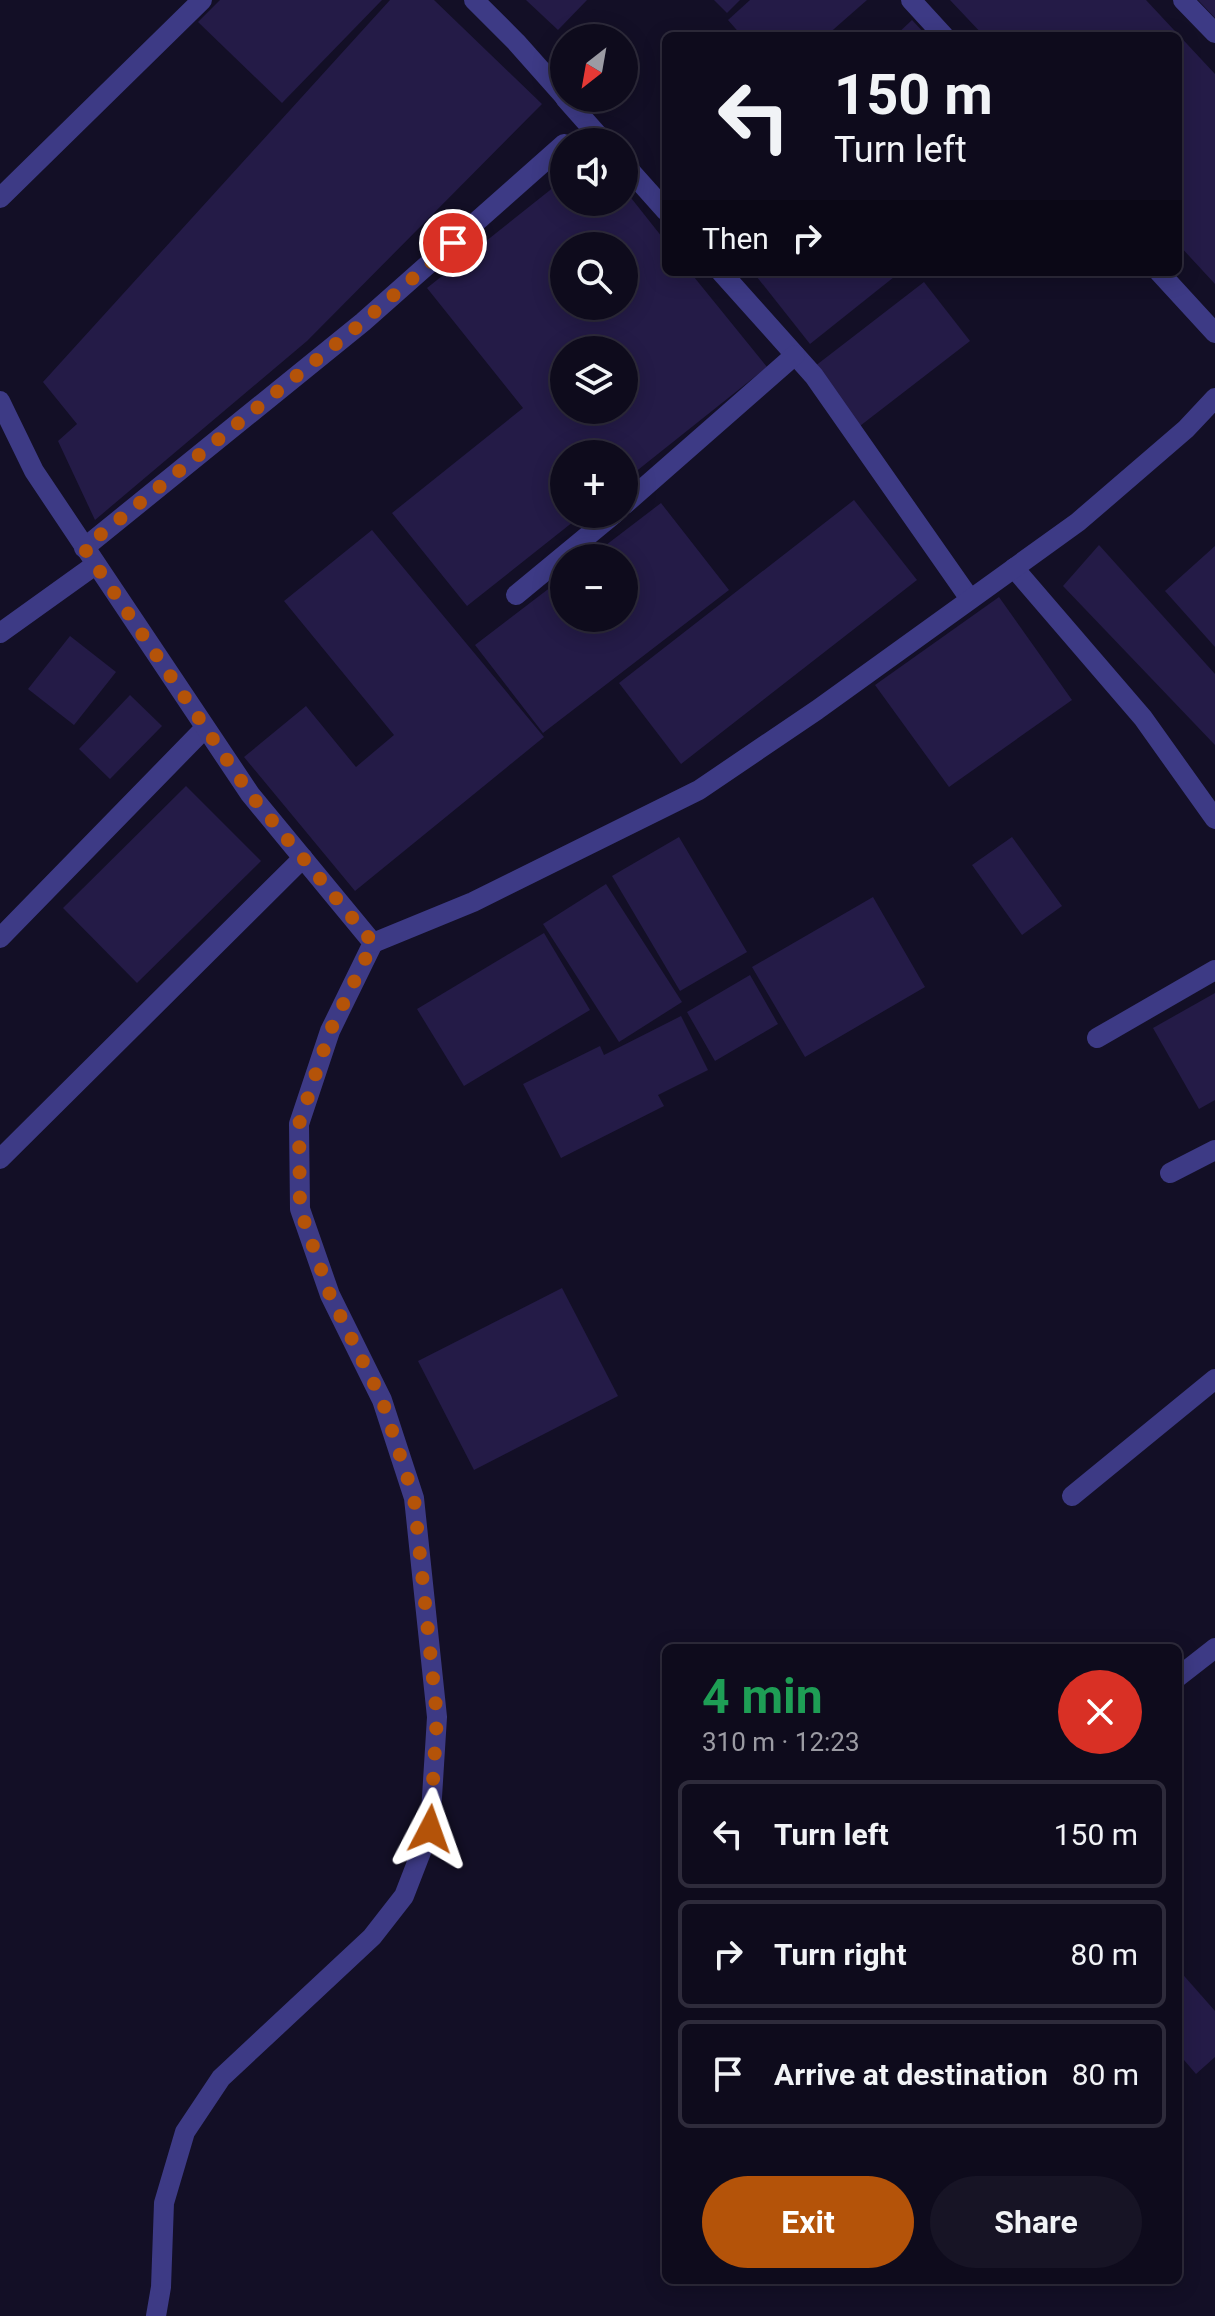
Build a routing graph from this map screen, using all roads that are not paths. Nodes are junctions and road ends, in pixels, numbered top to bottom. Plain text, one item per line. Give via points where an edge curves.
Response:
1 (202, 0) edge
2 (474, 0) edge
3 (911, 0) edge
4 (1183, 0) edge
5 (940, 32) edge
6 (1215, 33) edge
7 (550, 80) edge
8 (578, 112) edge
9 (588, 123) junction
10 (582, 128) edge
11 (592, 128) edge
12 (550, 156) edge
13 (638, 180) edge
14 (0, 198) edge
15 (662, 207) edge
16 (725, 276) edge
17 (1163, 276) edge
18 (1215, 333) edge
19 (795, 355) junction
20 (1215, 398) edge
21 (0, 401) edge
22 (638, 493) edge
23 (597, 528) edge
24 (89, 556) junction
25 (1014, 568) junction
26 (516, 595) dead end
27 (970, 599) junction
28 (0, 633) edge
29 (205, 728) junction
30 (1215, 819) edge
31 (303, 858) junction
32 (0, 938) edge
33 (373, 943) junction
34 (1215, 970) edge
35 (1097, 1038) dead end
36 (1215, 1150) edge
37 (0, 1159) edge
38 (1170, 1173) dead end
39 (1215, 1379) edge
40 (1072, 1496) dead end
41 (1215, 1648) edge
42 (1182, 1674) edge
43 (156, 2316) edge

1 - 14 street
2 - 7 street
3 - 5 street
4 - 6 street
8 - 9 street
9 - 10 street
9 - 11 street
12 - 24 street
13 - 15 street
16 - 19 street
17 - 18 street
19 - 22 street
19 - 27 street
20 - 25 street via 1078,522
21 - 24 street via 34,471
23 - 26 street
24 - 28 street
24 - 29 street
25 - 27 street
25 - 30 street via 1143,718
27 - 33 street via 699,790 473,902
29 - 31 street
29 - 32 street
31 - 33 street
31 - 37 street
33 - 43 street via 330,1031 299,1124 300,1209 330,1295 382,1400 414,1498 437,1717 430,1829 404,1896 372,1937 221,2078 185,2132 164,2203
34 - 35 street
36 - 38 street
39 - 40 street
41 - 42 street

